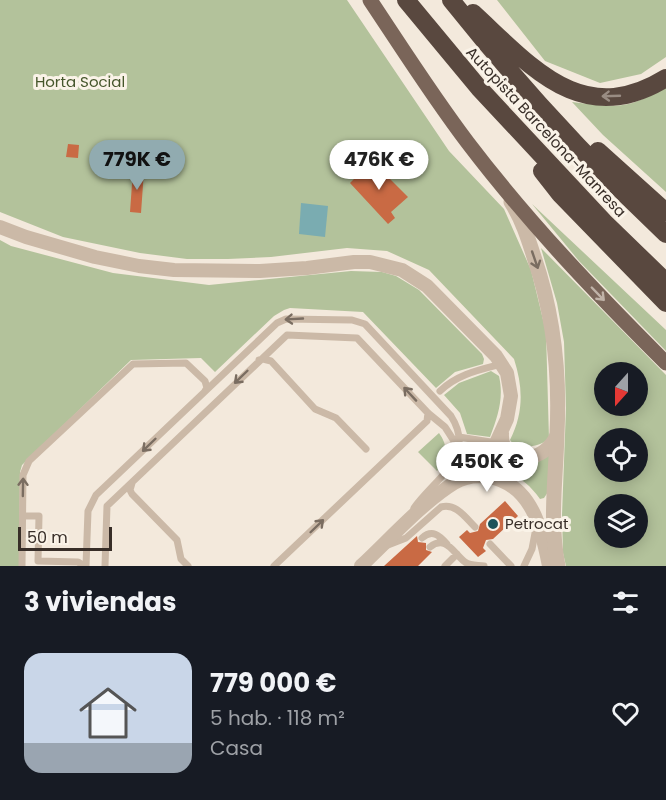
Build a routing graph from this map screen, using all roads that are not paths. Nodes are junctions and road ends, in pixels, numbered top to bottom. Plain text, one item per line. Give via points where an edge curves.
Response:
1 (370, 0) edge
2 (406, 0) edge
3 (451, 0) edge
4 (459, 0) edge
5 (512, 73) junction
6 (666, 78) edge
7 (479, 88) junction
8 (490, 172) junction
9 (666, 212) edge
10 (0, 227) edge
11 (666, 234) edge
12 (666, 282) edge
13 (666, 303) edge
14 (259, 360) junction
15 (666, 363) edge
16 (502, 364) junction
17 (440, 391) dead end
18 (204, 392) junction
19 (428, 413) junction
20 (558, 432) junction
21 (459, 437) junction
22 (499, 438) junction
23 (366, 449) dead end
24 (445, 473) junction
25 (482, 476) junction
26 (132, 482) junction
27 (23, 516) junction
28 (537, 519) junction
29 (475, 527) dead end
30 (398, 532) junction
31 (422, 538) dead end
32 (490, 544) dead end
33 (449, 546) junction
34 (430, 547) dead end
35 (378, 550) junction
36 (457, 554) junction
37 (22, 566) edge
38 (85, 566) edge
39 (105, 566) edge
40 (188, 566) edge
41 (274, 566) edge
42 (361, 566) edge
43 (445, 566) edge
44 (484, 566) edge
45 (510, 566) edge
46 (524, 566) edge
47 (549, 566) edge
48 (558, 566) edge

1 - 8 main road
2 - 7 highway, Autopista Barcelona-Manresa
3 - 5 highway, Autopista Barcelona-Manresa
6 -> 4 highway via 643,91 614,97 564,88 525,61
5 - 9 highway
5 - 11 highway, Autopista Barcelona-Manresa
7 - 12 highway, Autopista Barcelona-Manresa
7 - 13 highway via 560,194
8 -> 15 main road via 570,264
8 -> 20 street via 518,212 543,283 553,329
10 - 16 street via 95,257 174,270 260,271 354,262 388,265 427,286
19 -> 14 lane via 357,338 287,335
14 - 23 lane via 271,361 315,409 336,418
14 -> 26 lane
16 - 17 lane via 466,374
16 - 22 street via 511,396
21 -> 18 lane via 451,416 370,328 352,320 281,320
27 -> 18 lane via 23,475 29,461 133,364 186,363 206,384
18 -> 38 lane via 92,500
19 - 24 lane via 454,441 454,458
41 -> 19 lane via 427,421
20 - 22 street via 545,452 526,458 509,453
20 - 48 street via 552,509
21 - 22 lane
21 - 24 lane via 457,455
22 - 25 street
24 - 30 lane via 424,494
25 - 28 street via 502,480 520,492
25 - 30 street via 454,483
26 - 39 lane via 106,507
26 - 40 lane via 132,494 177,540
27 - 37 lane
27 - 38 lane via 39,516 38,561 78,562
28 - 46 lane via 535,538
28 - 47 street
29 - 35 lane via 457,509 441,507 406,538
30 - 35 street
31 - 33 lane via 437,534
32 - 45 lane
33 - 34 lane via 439,542
33 - 36 lane
35 - 42 street
36 - 43 lane
36 - 44 lane via 467,564

